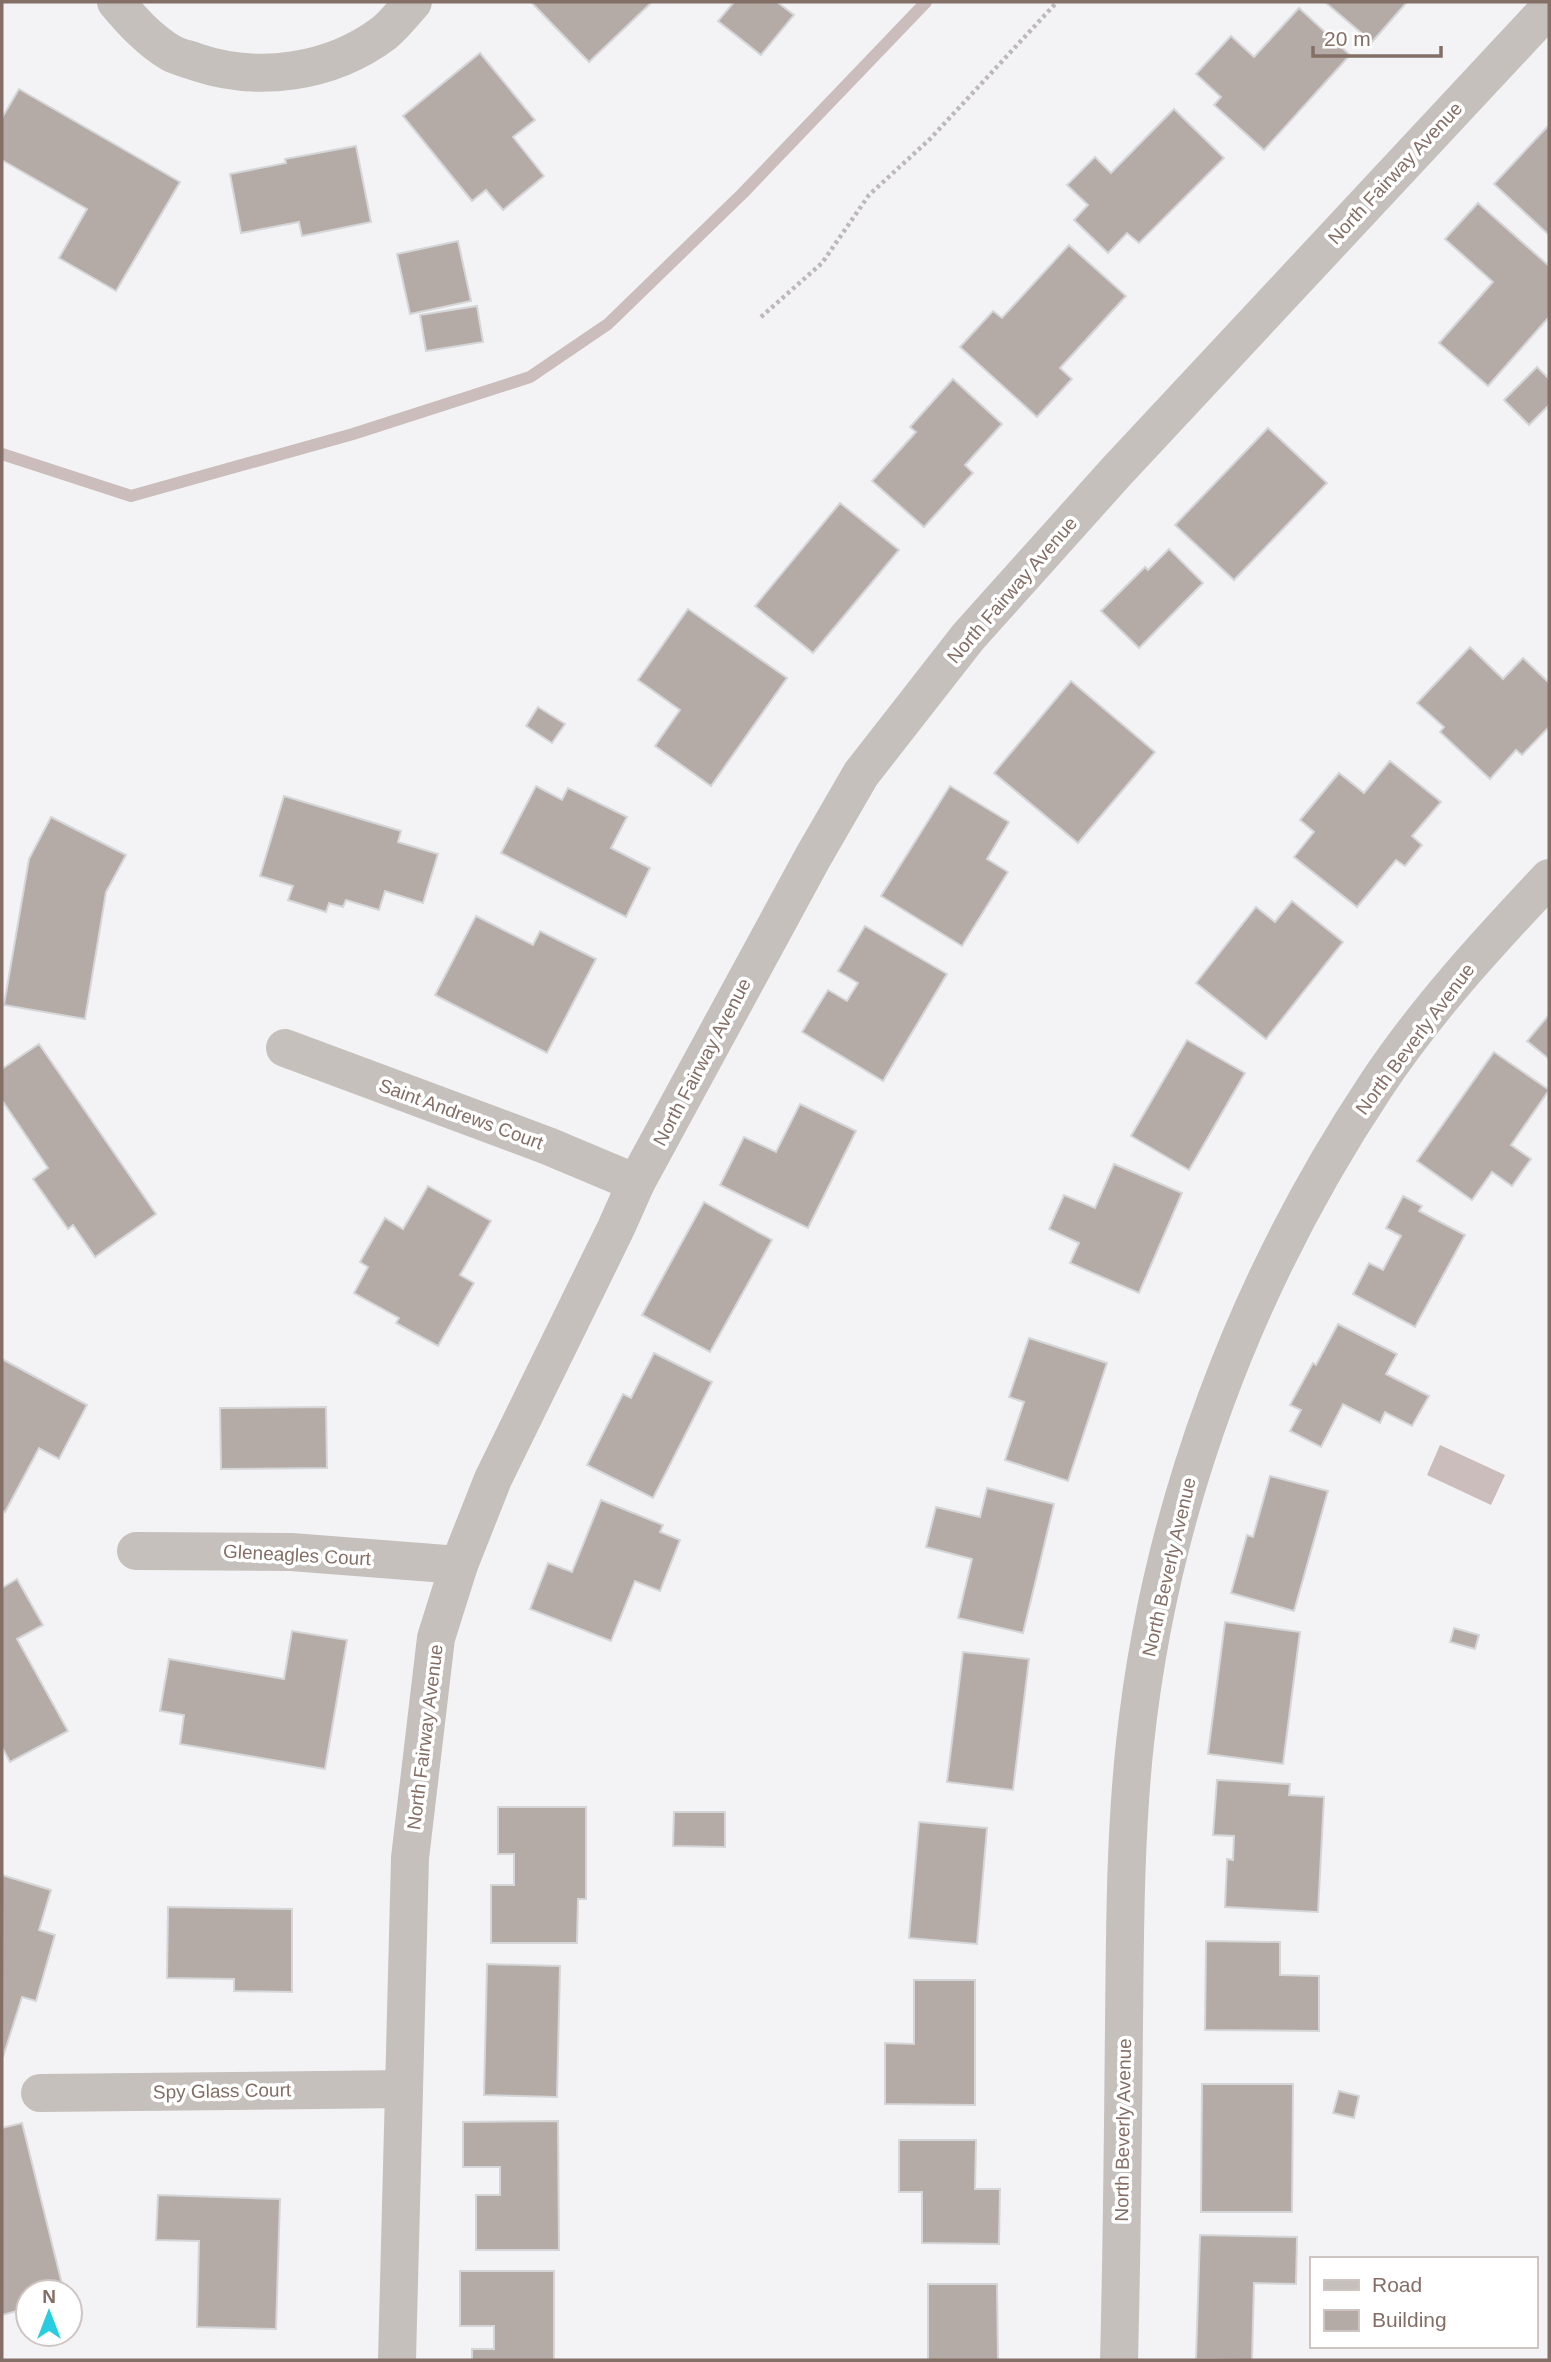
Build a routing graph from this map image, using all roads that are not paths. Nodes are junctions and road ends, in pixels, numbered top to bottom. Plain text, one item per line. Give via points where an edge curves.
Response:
1 (116, 2) edge
2 (413, 2) edge
3 (1549, 8) edge
4 (1549, 878) edge
5 (285, 1048) dead end
6 (636, 1183) junction
7 (136, 1551) dead end
8 (459, 1565) junction
9 (404, 2089) junction
10 (40, 2093) dead end
11 (397, 2360) edge
12 (1118, 2360) edge

1 - 2 street via 172,53 218,70 267,74 344,57 385,32
3 - 6 street, North Fairway Avenue via 1088,503 968,637 877,753 813,858
4 - 12 street, North Beverly Avenue via 1444,994 1376,1084 1317,1179 1253,1307 1212,1408 1177,1517 1151,1628 1135,1744 1126,1887
5 - 6 street, Saint Andrews Court
6 - 8 street, North Fairway Avenue via 493,1479
7 - 8 street, Gleneagles Court via 291,1552
8 - 9 street, North Fairway Avenue via 436,1638 410,1858
9 - 10 street, Spy Glass Court
9 - 11 street, North Fairway Avenue

